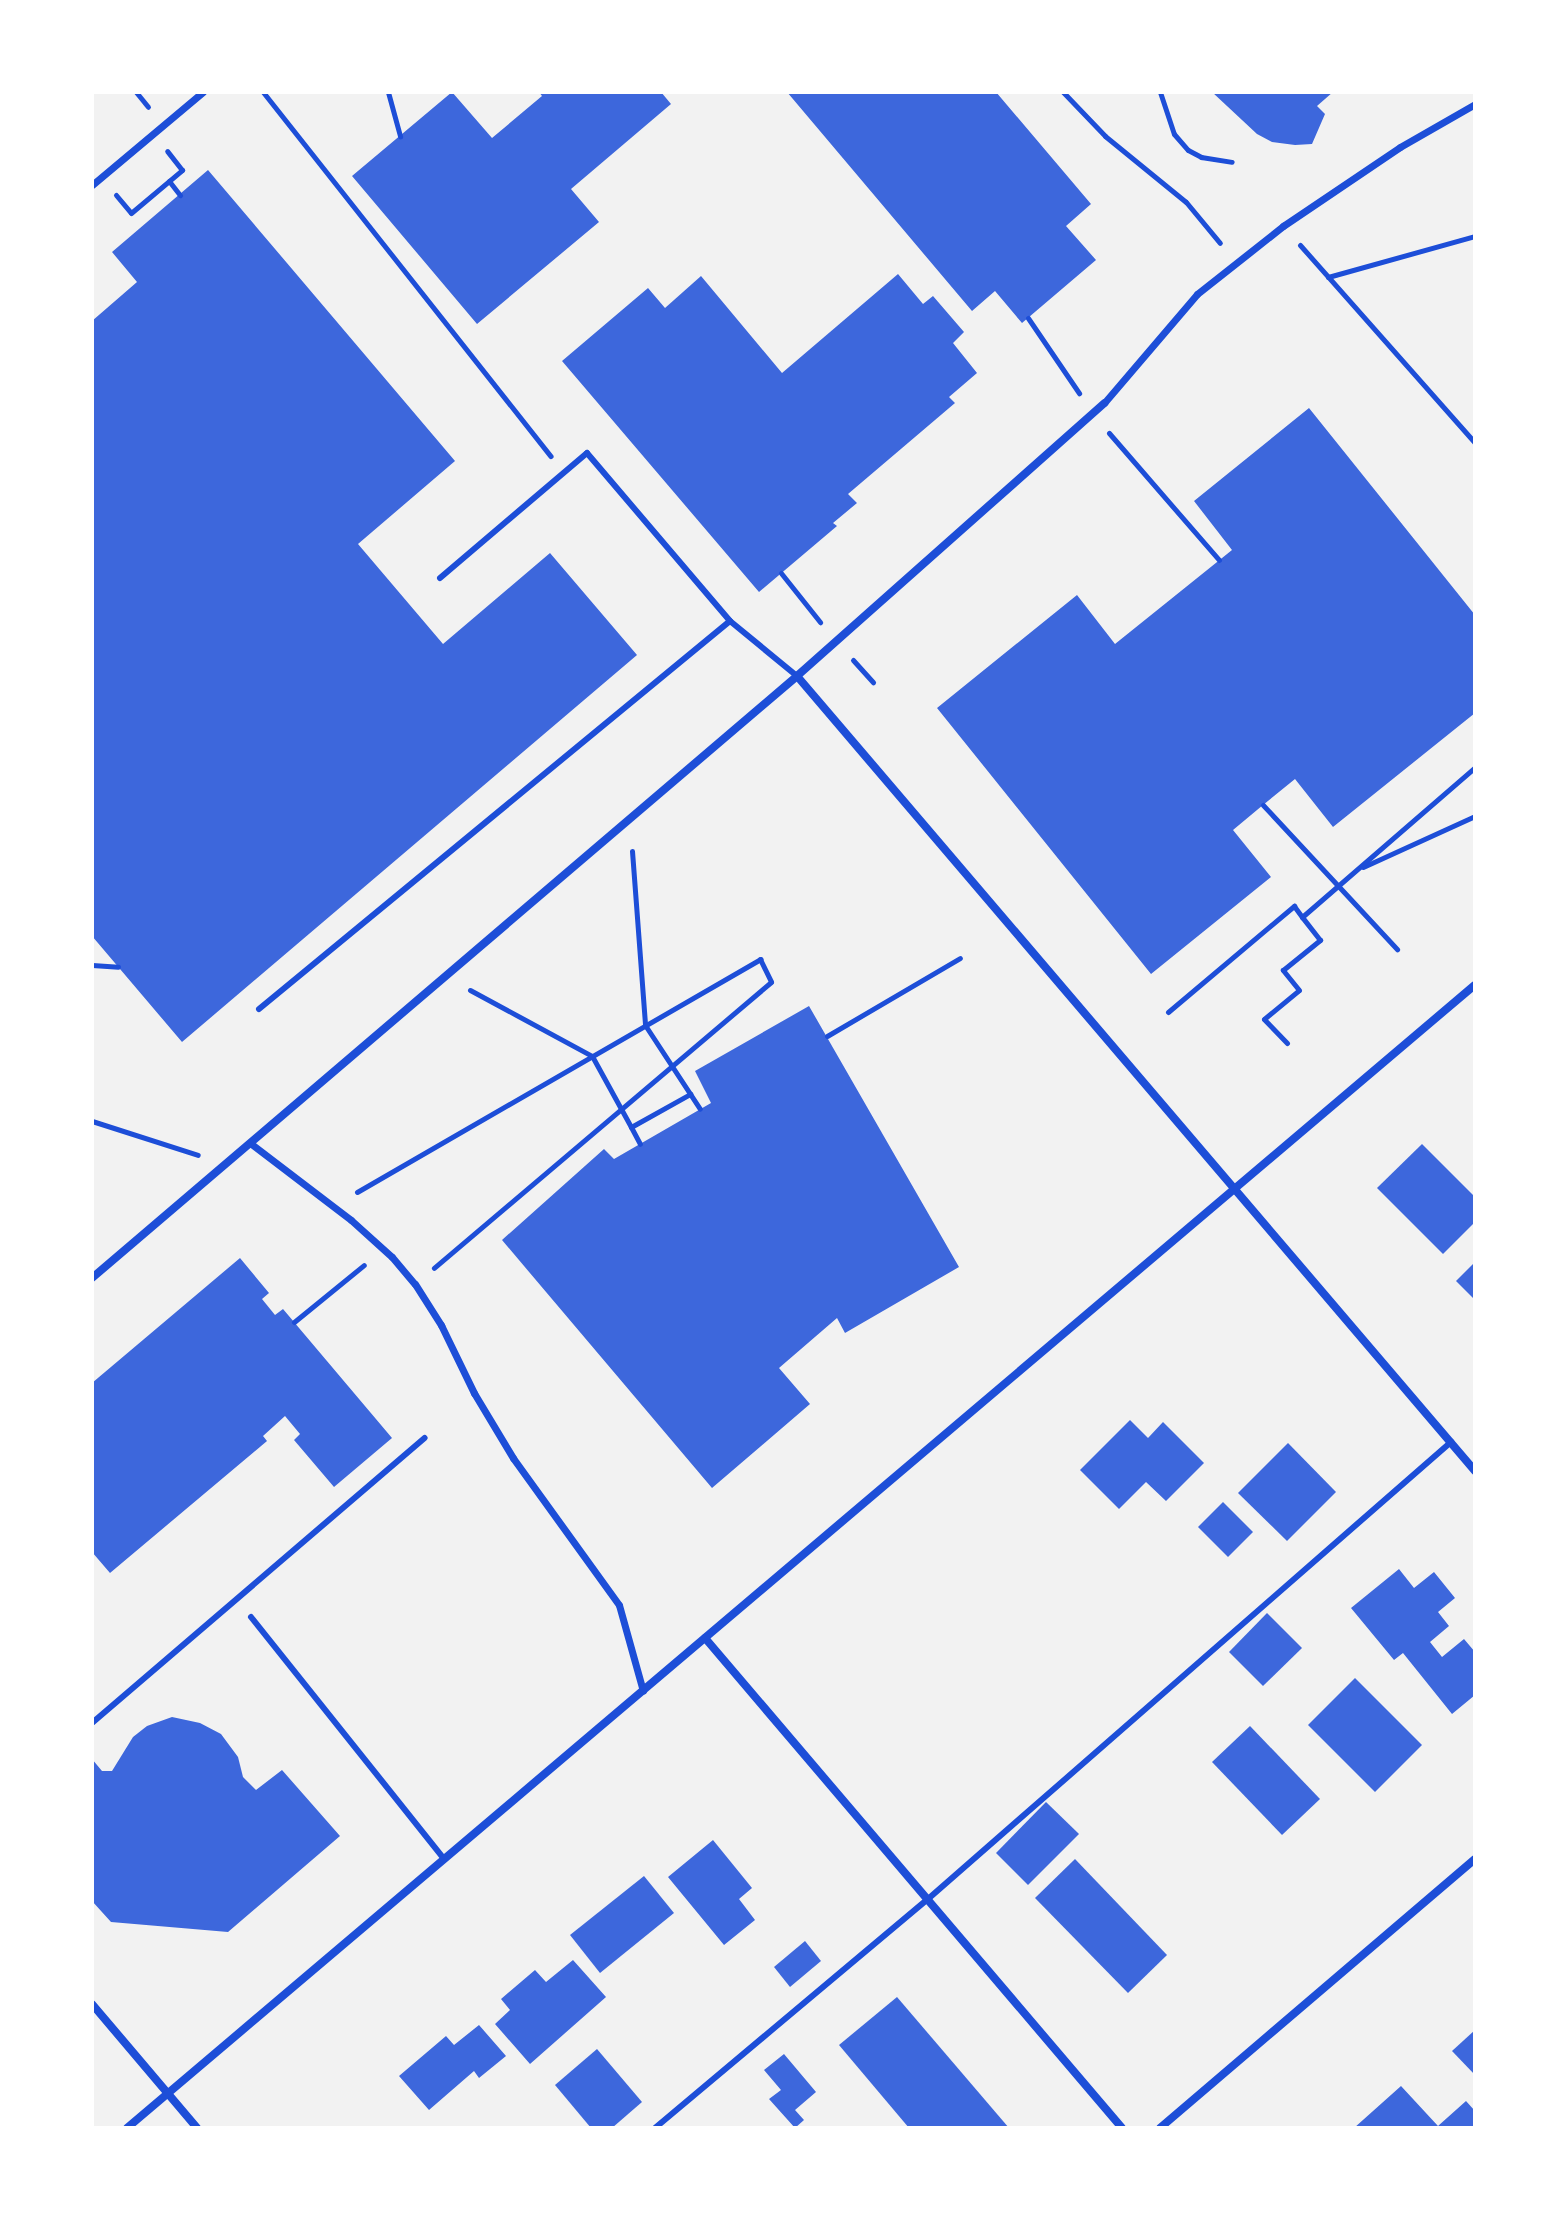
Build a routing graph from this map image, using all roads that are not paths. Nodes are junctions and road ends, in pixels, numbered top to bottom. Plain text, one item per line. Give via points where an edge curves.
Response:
1 (203, 92) edge
2 (1475, 104) edge
3 (92, 185) edge
4 (1104, 403) joint
5 (440, 578) dead end
6 (730, 621) junction
7 (797, 676) junction
8 (1475, 985) edge
9 (259, 1009) dead end
10 (250, 1143) junction
11 (1235, 1188) junction
12 (92, 1278) edge
13 (424, 1438) dead end
14 (1451, 1442) junction
15 (1475, 1471) edge
16 (251, 1617) dead end
17 (705, 1638) junction
18 (643, 1691) junction
19 (92, 1723) edge
20 (444, 1859) junction
21 (1475, 1859) edge
22 (928, 1899) junction
23 (92, 2004) edge
24 (167, 2094) junction
25 (127, 2128) edge
26 (197, 2128) edge
27 (655, 2128) edge
28 (1122, 2128) edge
29 (1160, 2128) edge

1 - 3 street
2 - 4 street via 1283,226 1197,294
4 - 7 street
5 - 6 lane via 587,453
6 - 7 lane
6 - 9 lane
7 - 10 street
7 - 11 street
8 - 11 street
10 - 12 street
10 - 18 street via 333,1206 415,1284 513,1458 619,1605
11 - 14 street
11 - 17 street
13 - 19 lane
14 - 15 street
14 - 22 lane
16 - 20 lane
17 - 18 street
17 - 22 street
18 - 20 street
20 - 24 street
21 - 29 street
22 - 27 lane
22 - 28 street
23 - 24 street
24 - 25 street
24 - 26 street

